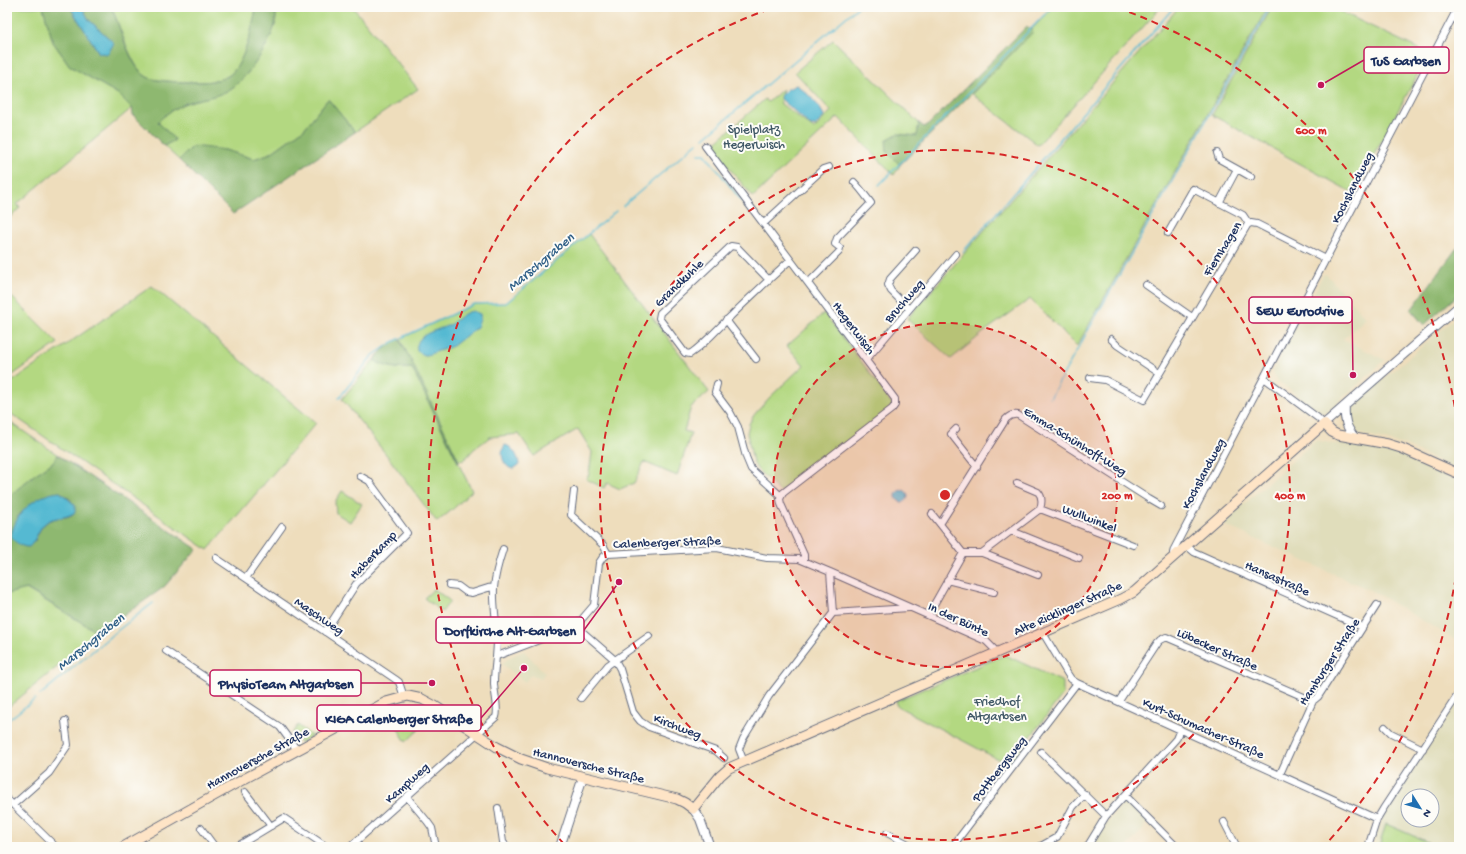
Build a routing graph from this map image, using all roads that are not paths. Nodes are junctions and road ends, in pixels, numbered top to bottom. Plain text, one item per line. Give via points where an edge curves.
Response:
1 (1458, 7) edge
2 (705, 146) dead end
3 (1217, 153) dead end
4 (828, 167) dead end
5 (1237, 170) junction
6 (1251, 177) dead end
7 (854, 182) dead end
8 (1220, 203) junction
9 (763, 224) junction
10 (1249, 224) junction
11 (1168, 233) dead end
12 (916, 250) dead end
13 (956, 254) dead end
14 (1326, 259) junction
15 (790, 260) junction
16 (769, 280) junction
17 (808, 283) junction
18 (1146, 285) dead end
19 (1459, 306) edge
20 (909, 309) junction
21 (1192, 317) junction
22 (726, 320) junction
23 (1111, 339) dead end
24 (756, 359) dead end
25 (866, 360) junction
26 (1160, 373) junction
27 (1090, 378) dead end
28 (1264, 378) junction
29 (717, 384) dead end
30 (1344, 406) junction
31 (1324, 424) junction
32 (956, 429) dead end
33 (1356, 438) junction
34 (977, 466) junction
35 (1459, 474) edge
36 (360, 476) dead end
37 (1017, 483) dead end
38 (574, 491) dead end
39 (781, 496) junction
40 (1161, 506) dead end
41 (1040, 509) junction
42 (932, 514) dead end
43 (940, 524) junction
44 (282, 526) dead end
45 (1012, 531) junction
46 (1133, 545) dead end
47 (1187, 546) junction
48 (504, 549) dead end
49 (962, 553) junction
50 (982, 553) junction
51 (608, 554) junction
52 (1175, 556) junction
53 (216, 558) dead end
54 (1079, 558) dead end
55 (804, 560) junction
56 (830, 572) junction
57 (1038, 575) dead end
58 (246, 578) junction
59 (947, 580) junction
60 (449, 585) dead end
61 (494, 587) junction
62 (994, 592) dead end
63 (1377, 605) dead end
64 (910, 608) junction
65 (833, 613) junction
66 (928, 615) junction
67 (576, 626) junction
68 (1362, 627) junction
69 (325, 632) junction
70 (1043, 633) junction
71 (649, 636) dead end
72 (166, 651) dead end
73 (996, 653) junction
74 (497, 656) junction
75 (615, 660) junction
76 (1077, 682) junction
77 (1459, 693) edge
78 (404, 697) junction
79 (581, 698) dead end
80 (1119, 701) junction
81 (1313, 702) junction
82 (65, 721) dead end
83 (1385, 727) dead end
84 (1180, 729) junction
85 (477, 734) junction
86 (1423, 749) junction
87 (297, 750) junction
88 (1040, 752) dead end
89 (724, 758) dead end
90 (744, 762) junction
91 (1280, 774) junction
92 (583, 777) junction
93 (245, 792) dead end
94 (1085, 794) junction
95 (1125, 795) junction
96 (407, 797) junction
97 (7, 799) edge
98 (13, 805) junction
99 (498, 808) dead end
100 (693, 809) junction
101 (1106, 816) junction
102 (1377, 819) junction
103 (1224, 822) dead end
104 (271, 826) junction
105 (201, 828) dead end
106 (887, 833) dead end
107 (1175, 845) dead end
108 (56, 847) edge
109 (123, 847) edge
110 (215, 847) edge
111 (236, 847) edge
112 (327, 847) edge
113 (350, 847) edge
114 (436, 847) edge
115 (507, 847) edge
116 (560, 847) edge
117 (710, 847) edge
118 (914, 847) edge
119 (952, 847) edge
120 (1039, 847) edge
121 (1087, 847) edge
122 (1237, 847) edge
123 (1368, 847) edge

1 - 14 street, Kochslandweg
2 - 9 street, Hegerwisch
3 - 5 street via 1219,159
4 - 9 street
5 - 6 street
5 - 8 street
7 - 17 street via 863,191 870,205 836,238 835,244 840,250
8 - 10 street via 1243,215
8 - 11 street via 1193,189
9 - 15 street, Hegerwisch
10 - 14 street, Fiernhagen via 1257,224
10 - 21 street, Fiernhagen via 1244,228
12 - 20 street via 889,283 890,289
13 - 20 street, Bruchweg
14 - 28 street, Kochslandweg
15 - 16 street, Grandkuhle
15 - 17 street, Hegerwisch
16 - 22 street, Grandkuhle
16 - 22 street, Grandkuhle via 737,247 732,246 659,314 686,354 692,353
17 - 25 street, Hegerwisch
18 - 21 street
19 - 30 street, Alte Ricklinger Straße
20 - 25 street, Bruchweg
21 - 26 street, Fiernhagen
22 - 24 street
23 - 26 street
25 - 39 street, Hegerwisch via 894,397 894,407
26 - 27 street, Fiernhagen via 1144,400 1105,380
28 - 31 street
28 - 52 street, Kochslandweg via 1174,549
29 - 39 street via 715,392 738,426 749,466
30 - 31 street, Alte Ricklinger Straße
30 - 33 street via 1346,426
31 - 33 main road via 1338,435
31 - 47 main road, Alte Ricklinger Straße
32 - 34 street via 951,434
33 - 35 main road via 1401,448
34 - 40 street, Emma-Schünhoff-Weg via 1006,419 1011,415 1018,415
34 - 43 street, Emma-Schünhoff-Weg
36 - 69 street, Haberkamp via 369,481 407,533 356,584
37 - 41 street via 1041,495
38 - 51 street via 571,515 604,545
39 - 55 street via 781,504
41 - 45 street
41 - 46 street, Wullwinkel
42 - 43 street
43 - 49 street
44 - 58 street
45 - 50 street
45 - 54 street
47 - 52 main road, Alte Ricklinger Straße
47 - 68 street, Hansastraße via 1194,552
48 - 61 street
49 - 50 street
49 - 59 street
50 - 57 street
51 - 55 street, Calenberger Straße via 717,548 767,558
51 - 67 street, Calenberger Straße via 599,563 594,605
52 - 70 main road, Alte Ricklinger Straße via 1146,582 1121,599
53 - 58 street, Maschweg
55 - 56 street, Calenberger Straße
56 - 64 street, In der Bünte
56 - 65 street
58 - 69 street, Maschweg
59 - 62 street
59 - 66 street
60 - 61 street via 458,586 472,594
61 - 74 street
63 - 68 street, Hamburger Straße
64 - 65 street, In der Bünte
64 - 66 street, In der Bünte
65 - 90 street via 769,696 743,739 739,750
66 - 73 street, In der Bünte via 986,641
67 - 74 street, Calenberger Straße
67 - 75 street, Kirchweg
68 - 81 street, Hamburger Straße
69 - 78 street, Maschweg via 398,680
70 - 73 main road, Alte Ricklinger Straße
70 - 76 street, Kurt-Schumacher-Straße via 1071,679
71 - 75 street
72 - 87 street via 280,727
73 - 90 main road, Alte Ricklinger Straße
74 - 85 street via 494,674 497,715
75 - 79 street
75 - 89 street, Kirchweg via 633,712 640,721 649,727 716,751
76 - 80 street, Kurt-Schumacher-Straße
76 - 119 street, Pottbergsweg
77 - 86 street
78 - 85 main road, Hannoversche Straße via 429,702
78 - 87 main road, Hannoversche Straße via 386,702
80 - 81 street, Lübecker Straße via 1158,642 1166,637
80 - 84 street, Kurt-Schumacher-Straße
81 - 91 street, Hamburger Straße
82 - 98 street via 68,745 49,773
83 - 86 street via 1391,733
84 - 91 street, Kurt-Schumacher-Straße
84 - 95 street via 1176,739
85 - 92 main road, Hannoversche Straße via 521,759
85 - 96 street, Kampweg
86 - 102 street
87 - 109 main road, Hannoversche Straße
88 - 94 street
90 - 100 main road, Alte Ricklinger Straße via 723,772
91 - 102 street, Kurt-Schumacher-Straße
92 - 100 main road, Hannoversche Straße via 677,799
92 - 116 street
93 - 104 street
94 - 101 street
94 - 120 street via 1073,807 1057,838
95 - 101 street
95 - 107 street
96 - 113 street, Kampweg
96 - 114 street via 432,828
97 - 98 street
98 - 108 street
99 - 115 street via 503,842
100 - 117 street via 700,819
101 - 121 street
102 - 123 street
103 - 122 street
104 - 111 street
104 - 112 street via 284,818
105 - 110 street
106 - 118 street

